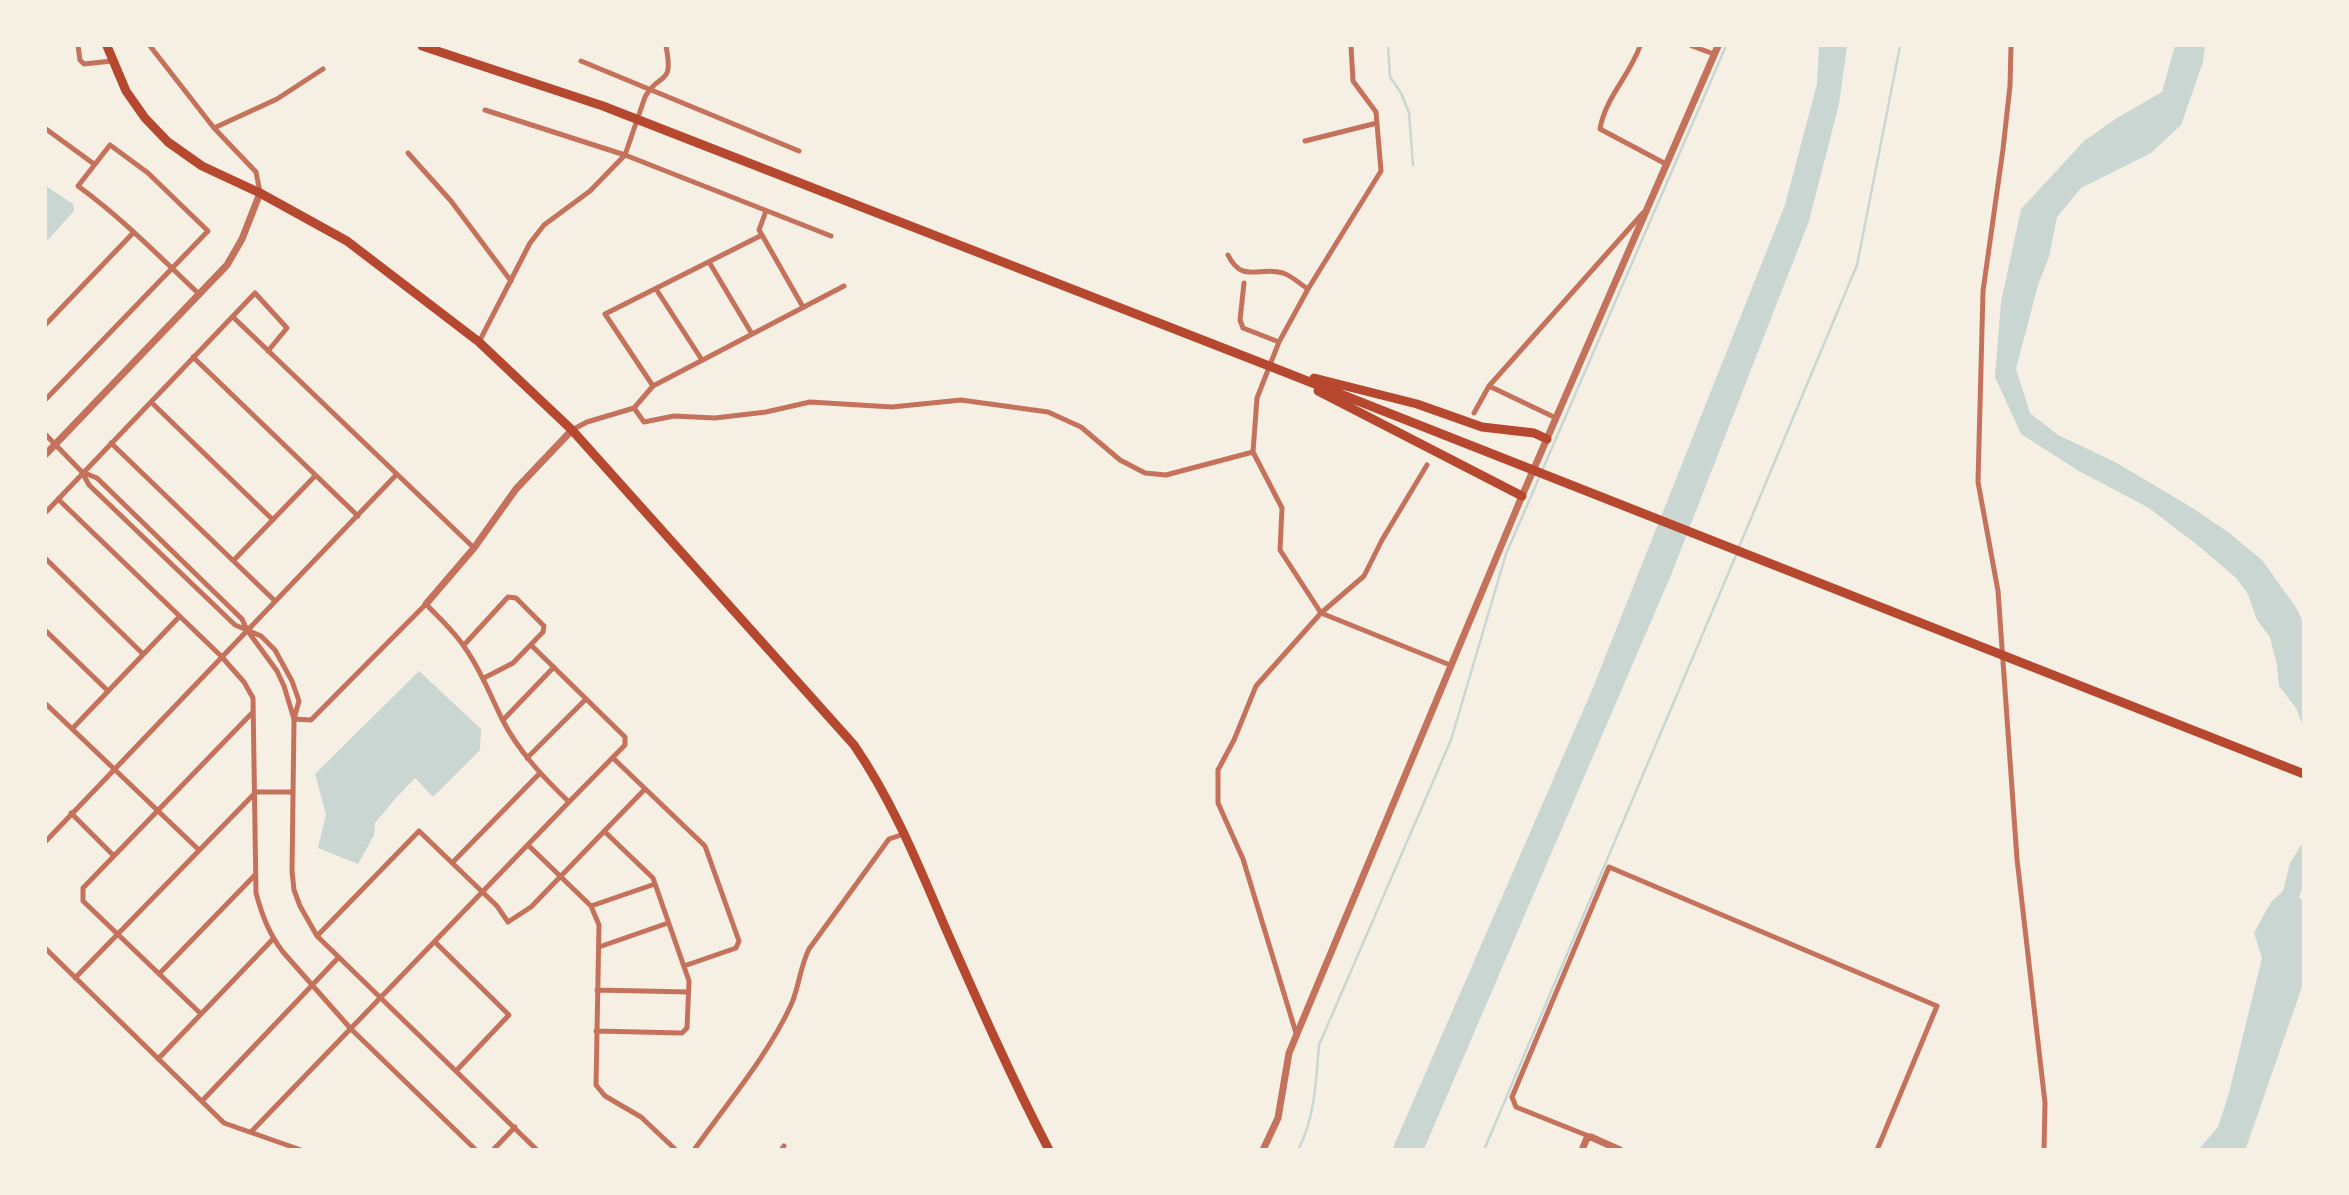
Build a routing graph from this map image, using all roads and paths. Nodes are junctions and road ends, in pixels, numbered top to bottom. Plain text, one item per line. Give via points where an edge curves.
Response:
1 (78, 46) edge
2 (107, 46) edge
3 (150, 46) edge
4 (422, 46) edge
5 (667, 46) edge
6 (1352, 46) edge
7 (1640, 46) edge
8 (1692, 46) edge
9 (1718, 46) edge
10 (2011, 46) edge
11 (1714, 54) junction
12 (112, 61) junction
13 (581, 61) dead end
14 (323, 69) dead end
15 (650, 89) junction
16 (485, 110) dead end
17 (1377, 123) junction
18 (214, 128) junction
19 (46, 130) edge
20 (1305, 141) dead end
21 (799, 151) dead end
22 (408, 153) dead end
23 (625, 155) junction
24 (1666, 163) junction
25 (94, 164) junction
26 (260, 193) junction
27 (766, 211) junction
28 (1645, 211) junction
29 (134, 232) junction
30 (761, 235) junction
31 (831, 236) dead end
32 (1228, 255) dead end
33 (709, 262) junction
34 (172, 268) junction
35 (510, 281) junction
36 (1244, 283) dead end
37 (844, 286) dead end
38 (656, 289) junction
39 (1308, 289) junction
40 (200, 294) junction
41 (803, 307) junction
42 (233, 317) junction
43 (46, 324) edge
44 (752, 334) junction
45 (478, 342) junction
46 (1279, 342) junction
47 (268, 351) junction
48 (193, 357) junction
49 (702, 360) junction
50 (1282, 371) junction
51 (653, 386) junction
52 (1489, 386) junction
53 (46, 399) edge
54 (151, 402) junction
55 (634, 408) junction
56 (1474, 413) dead end
57 (1556, 418) junction
58 (572, 430) junction
59 (46, 435) edge
60 (1547, 439) junction
61 (111, 443) junction
62 (55, 444) junction
63 (1253, 452) junction
64 (46, 454) edge
65 (1427, 465) dead end
66 (82, 472) junction
67 (397, 474) junction
68 (315, 476) junction
69 (1522, 496) junction
70 (58, 499) junction
71 (46, 512) edge
72 (358, 516) junction
73 (273, 520) junction
74 (474, 548) junction
75 (46, 559) edge
76 (234, 560) junction
77 (275, 601) junction
78 (426, 604) junction
79 (1321, 613) junction
80 (179, 617) junction
81 (247, 630) junction
82 (46, 631) edge
83 (464, 645) junction
84 (531, 645) junction
85 (144, 654) junction
86 (221, 656) junction
87 (1450, 666) junction
88 (554, 667) junction
89 (484, 678) junction
90 (108, 691) junction
91 (586, 699) junction
92 (46, 704) edge
93 (253, 712) junction
94 (294, 719) junction
95 (503, 720) junction
96 (72, 729) junction
97 (527, 758) junction
98 (613, 758) junction
99 (113, 769) junction
100 (539, 774) junction
101 (2304, 774) edge
102 (645, 789) junction
103 (256, 792) junction
104 (292, 792) junction
105 (569, 802) junction
106 (158, 811) junction
107 (71, 813) junction
108 (604, 831) junction
109 (905, 833) junction
110 (46, 841) edge
111 (528, 845) junction
112 (199, 850) junction
113 (114, 856) junction
114 (452, 863) junction
115 (255, 875) junction
116 (560, 876) junction
117 (655, 884) junction
118 (483, 892) junction
119 (591, 906) junction
120 (668, 923) junction
121 (118, 935) junction
122 (317, 936) junction
123 (273, 939) junction
124 (435, 942) junction
125 (598, 947) junction
126 (46, 948) edge
127 (338, 958) junction
128 (684, 966) junction
129 (159, 974) junction
130 (75, 978) junction
131 (313, 986) junction
132 (597, 990) junction
133 (688, 992) junction
134 (380, 998) junction
135 (200, 1013) junction
136 (351, 1029) junction
137 (596, 1031) junction
138 (1297, 1035) junction
139 (158, 1059) junction
140 (456, 1071) junction
141 (202, 1101) junction
142 (515, 1127) junction
143 (251, 1132) junction
144 (1591, 1137) junction
145 (301, 1150) edge
146 (476, 1150) edge
147 (493, 1150) edge
148 (537, 1150) edge
149 (676, 1150) edge
150 (694, 1150) edge
151 (1049, 1150) edge
152 (1263, 1150) edge
153 (1582, 1150) edge
154 (1620, 1150) edge
155 (1877, 1150) edge
156 (2044, 1150) edge

1 - 12 street via 84,64
2 - 12 main road
3 - 18 street
4 - 50 main road via 603,106
5 - 15 street via 670,66 666,77
6 - 17 street via 1353,81 1376,113
7 - 24 street via 1610,99 1600,129
8 - 11 street
9 - 11 street
10 - 156 street via 2003,149 1983,291 1978,482 1998,591 2017,859 2045,1103
11 - 24 street
12 - 26 main road via 126,91 168,142 202,166
13 - 15 street
14 - 18 street via 276,99
15 - 21 street
15 - 23 street
16 - 23 street
17 - 20 street
17 - 39 street via 1381,171
18 - 26 street via 256,172
19 - 25 street
22 - 35 street via 451,201
23 - 27 street
23 - 35 street via 590,191 544,225
24 - 28 street
25 - 29 street via 78,186
25 - 34 street via 110,145 148,173 208,231
26 - 40 street via 234,254
26 - 45 main road via 347,241
27 - 30 street
27 - 31 street
28 - 52 street
28 - 57 street
29 - 34 street
29 - 43 street
30 - 33 street
30 - 41 street
32 - 39 street via 1242,271 1281,272
33 - 38 street
33 - 44 street
34 - 40 street
34 - 53 street
35 - 45 street
36 - 46 street via 1243,328
37 - 41 street
38 - 49 street
38 - 51 street via 606,314
39 - 46 street
40 - 62 street
41 - 44 street
42 - 47 street
42 - 47 street via 255,293 287,328
42 - 48 street
44 - 49 street
45 - 58 main road
46 - 63 street via 1257,398
47 - 67 street
48 - 54 street
48 - 68 street
49 - 51 street
50 - 60 main road via 1417,404 1482,427 1534,433
50 - 69 main road
50 - 101 main road
51 - 55 street
52 - 56 street
52 - 57 street
54 - 61 street
54 - 73 street
55 - 58 street
55 - 63 street via 644,422 674,416 715,418 766,412 810,402 892,407 961,400 1048,412 1081,427 1120,460 1145,473 1166,475
57 - 60 street
58 - 74 street via 516,489
58 - 109 main road via 855,745
59 - 62 street
60 - 69 street
61 - 66 street
61 - 76 street
62 - 64 street
62 - 66 street
63 - 79 street via 1282,508 1280,550
65 - 79 street via 1364,576
66 - 70 street
66 - 81 street via 89,485 225,616
66 - 81 street via 97,478 242,619
67 - 72 street
67 - 74 street
68 - 72 street
68 - 73 street
69 - 87 street
70 - 71 street
70 - 80 street
72 - 77 street
73 - 76 street
74 - 78 street
75 - 85 street
76 - 77 street
77 - 81 street
78 - 83 street
78 - 94 street via 311,720
79 - 87 street
79 - 138 street via 1256,686 1218,770 1218,803 1243,859
80 - 85 street
80 - 86 street
81 - 86 street
81 - 94 street via 277,671
81 - 94 street via 275,650 292,681 299,701
82 - 90 street
83 - 84 street via 508,597 516,598 544,626
83 - 89 street
84 - 88 street
84 - 89 street via 513,663
85 - 90 street
86 - 93 street via 244,682 253,698
86 - 99 street
87 - 138 street
88 - 91 street
88 - 95 street
89 - 95 street
90 - 96 street
91 - 97 street
91 - 98 street via 625,737 625,745
92 - 96 street
93 - 103 street
93 - 106 street
94 - 104 street
95 - 97 street
96 - 99 street
97 - 100 street
98 - 102 street
98 - 105 street
99 - 106 street
99 - 107 street
100 - 105 street
100 - 114 street
102 - 108 street
102 - 128 street via 705,846 739,941 736,948
103 - 104 street
103 - 112 street
103 - 115 street
104 - 122 street via 294,890
105 - 111 street
106 - 112 street
106 - 113 street
107 - 110 street
107 - 113 street
108 - 116 street
108 - 117 street
109 - 150 street via 889,839 809,948 792,1002 774,1039
109 - 151 main road via 1012,1079
111 - 116 street
111 - 118 street
112 - 121 street
113 - 121 street via 83,888 83,901
114 - 118 street
114 - 122 street via 419,831
115 - 123 street via 261,912
115 - 129 street
116 - 118 street via 531,907 508,922
116 - 119 street
117 - 119 street
117 - 120 street
118 - 124 street
119 - 125 street via 599,925
120 - 125 street
120 - 128 street
121 - 129 street
121 - 130 street
122 - 127 street
123 - 131 street
123 - 135 street
124 - 134 street
124 - 140 street via 509,1015
125 - 132 street
126 - 130 street
127 - 131 street
127 - 134 street
128 - 133 street
129 - 135 street
130 - 139 street
131 - 136 street
131 - 141 street
132 - 133 street
132 - 137 street
133 - 137 street via 687,1028 682,1033
134 - 136 street
134 - 140 street
135 - 139 street
136 - 143 street
136 - 146 street
137 - 149 street via 595,1078 600,1091 641,1117
138 - 152 street via 1289,1053 1278,1118
139 - 141 street
140 - 142 street
141 - 143 street via 224,1123
142 - 147 street
142 - 148 street
143 - 145 street
144 - 153 street
144 - 154 street
144 - 155 street via 1516,1107 1512,1097 1609,867 1937,1006

